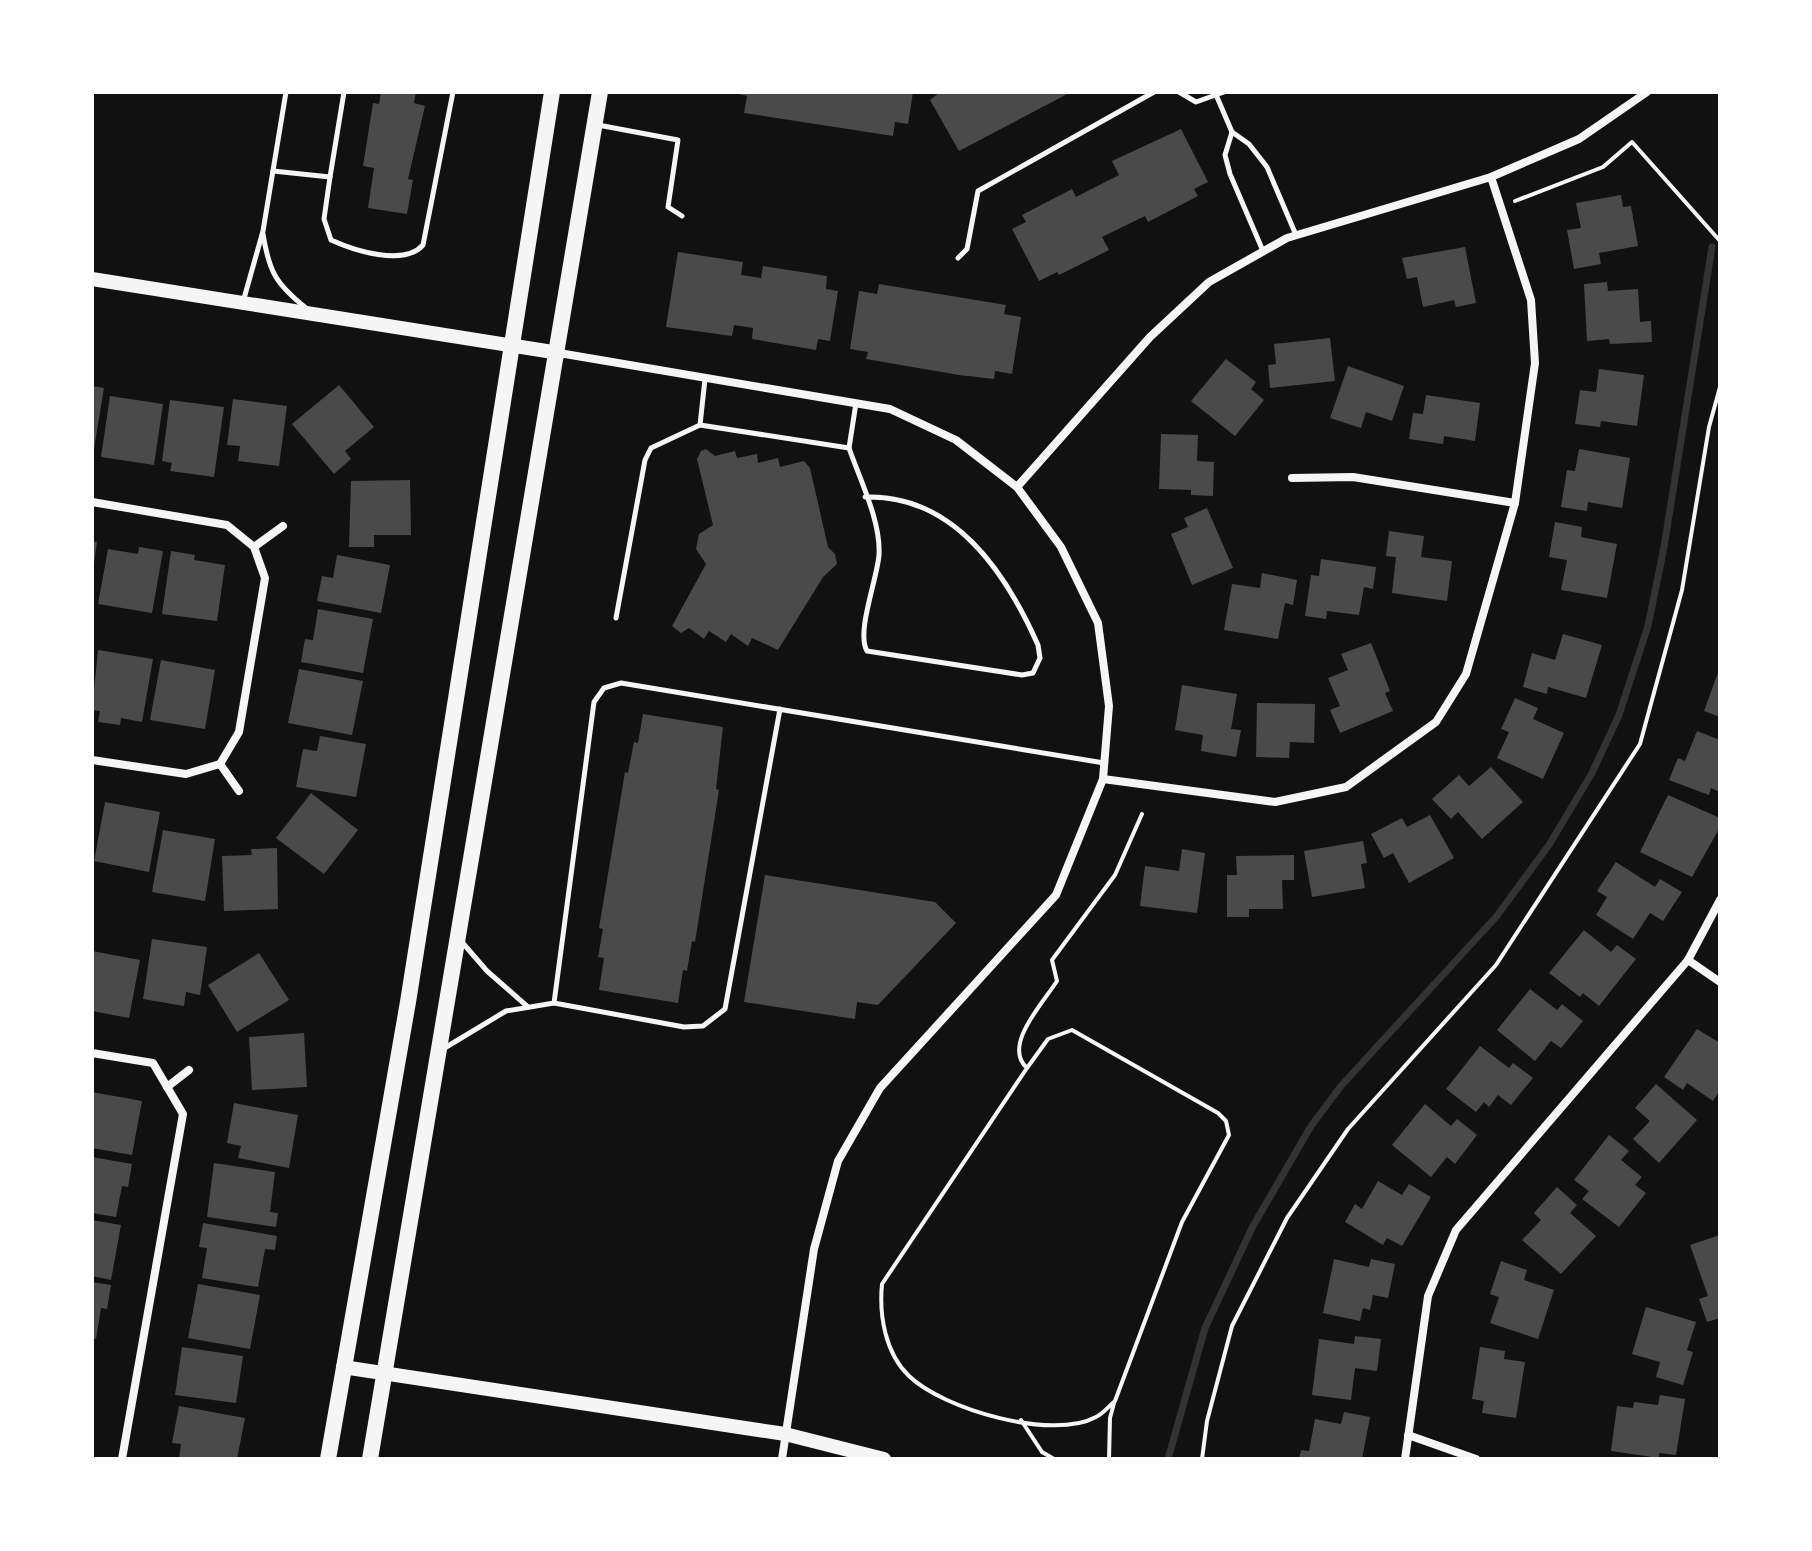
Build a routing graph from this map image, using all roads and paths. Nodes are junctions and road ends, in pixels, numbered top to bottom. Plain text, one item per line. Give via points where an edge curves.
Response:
1 (286, 92) edge
2 (344, 92) edge
3 (453, 92) edge
4 (600, 92) edge
5 (1154, 92) edge
6 (1179, 92) edge
7 (1224, 92) edge
8 (1647, 92) edge
9 (552, 94) edge
10 (1217, 97) junction
11 (595, 124) junction
12 (1232, 132) junction
13 (273, 171) junction
14 (330, 177) junction
15 (1491, 177) junction
16 (1500, 206) junction
17 (682, 216) dead end
18 (263, 231) junction
19 (1296, 235) junction
20 (1720, 241) edge
21 (1263, 252) junction
22 (958, 258) dead end
23 (92, 279) edge
24 (243, 303) junction
25 (318, 315) junction
26 (512, 345) junction
27 (559, 353) junction
28 (705, 378) junction
29 (1720, 387) edge
30 (856, 403) junction
31 (700, 425) junction
32 (849, 448) junction
33 (1292, 478) dead end
34 (1017, 487) junction
35 (865, 497) junction
36 (92, 502) edge
37 (1515, 503) junction
38 (283, 526) dead end
39 (254, 547) junction
40 (616, 618) dead end
41 (780, 709) junction
42 (92, 760) edge
43 (1105, 763) junction
44 (220, 764) junction
45 (1103, 779) junction
46 (239, 791) dead end
47 (1142, 814) dead end
48 (1720, 900) edge
49 (459, 938) junction
50 (1688, 960) junction
51 (1720, 982) edge
52 (554, 1003) junction
53 (529, 1008) junction
54 (440, 1051) junction
55 (92, 1053) edge
56 (1027, 1068) junction
57 (189, 1070) dead end
58 (167, 1087) junction
59 (343, 1367) junction
60 (384, 1373) junction
61 (1115, 1401) junction
62 (1021, 1420) junction
63 (785, 1434) junction
64 (1408, 1435) junction
65 (122, 1459) edge
66 (328, 1459) edge
67 (370, 1459) edge
68 (782, 1459) edge
69 (884, 1459) edge
70 (1054, 1459) edge
71 (1109, 1459) edge
72 (1202, 1459) edge
73 (1405, 1459) edge
74 (1476, 1459) edge

1 - 13 lane
2 - 14 lane
3 - 14 lane via 423,245 414,253 400,257 331,240 324,219
4 - 11 main road
5 - 22 lane via 978,191 967,249
6 - 10 lane via 1196,102
7 - 10 lane
8 - 15 street via 1579,139
9 - 26 main road
10 - 12 lane
11 - 17 lane via 678,140 668,207
11 - 27 main road
12 - 19 lane via 1267,167
12 - 21 lane via 1225,155
13 - 14 lane
13 - 18 lane
15 - 16 street
15 - 19 street
16 - 20 path via 1603,167 1632,142
16 - 37 street via 1531,300 1535,363
18 - 24 lane
18 - 25 lane via 268,266 282,288
19 - 21 street
21 - 34 street via 1209,282 1150,337
23 - 24 street
24 - 25 street
25 - 26 street
26 - 27 street
26 - 59 main road via 408,1002
27 - 28 street
27 - 49 main road
28 - 30 street
28 - 31 lane
29 - 72 path via 1682,590 1640,744 1496,965 1348,1129 1287,1218 1232,1326
30 - 32 lane
30 - 34 street via 890,409 956,440
31 - 32 lane
31 - 40 lane via 651,448 645,460
32 - 35 lane
33 - 37 street via 1353,477
34 - 43 street via 1061,547 1098,623 1109,706
35 - 35 lane via 879,551 862,635 867,651 1033,673 1040,658 1038,645 1001,572 935,514 887,496
36 - 39 street via 227,525
37 - 45 street via 1466,674 1436,722 1346,787 1275,802
38 - 39 street
39 - 44 street via 265,578 239,732
41 - 43 lane
41 - 52 lane via 725,1009 703,1026 684,1027
41 - 52 lane via 621,683 604,688 594,702
42 - 44 street via 186,774
43 - 45 street
44 - 46 street
45 - 63 street via 1056,895 880,1088 838,1161 814,1249
47 - 56 path via 1115,875 1052,960 1057,981 1016,1050
48 - 50 street
49 - 53 lane
49 - 54 main road
50 - 51 street
50 - 64 street via 1456,1230 1428,1296
52 - 53 lane
53 - 54 lane via 488,1019
54 - 60 main road
55 - 58 street via 153,1063
56 - 61 path via 1048,1039 1072,1030 1226,1121 1229,1135 1223,1151 1182,1222
56 - 62 path via 882,1284 880,1302 886,1337 907,1374 961,1407
57 - 58 street
58 - 65 street via 183,1114
59 - 60 street
59 - 66 main road
60 - 63 street
60 - 67 main road
61 - 62 path via 1096,1417 1072,1424
61 - 71 path
62 - 70 path via 1042,1452
63 - 68 street
63 - 69 street
64 - 73 street
64 - 74 street

